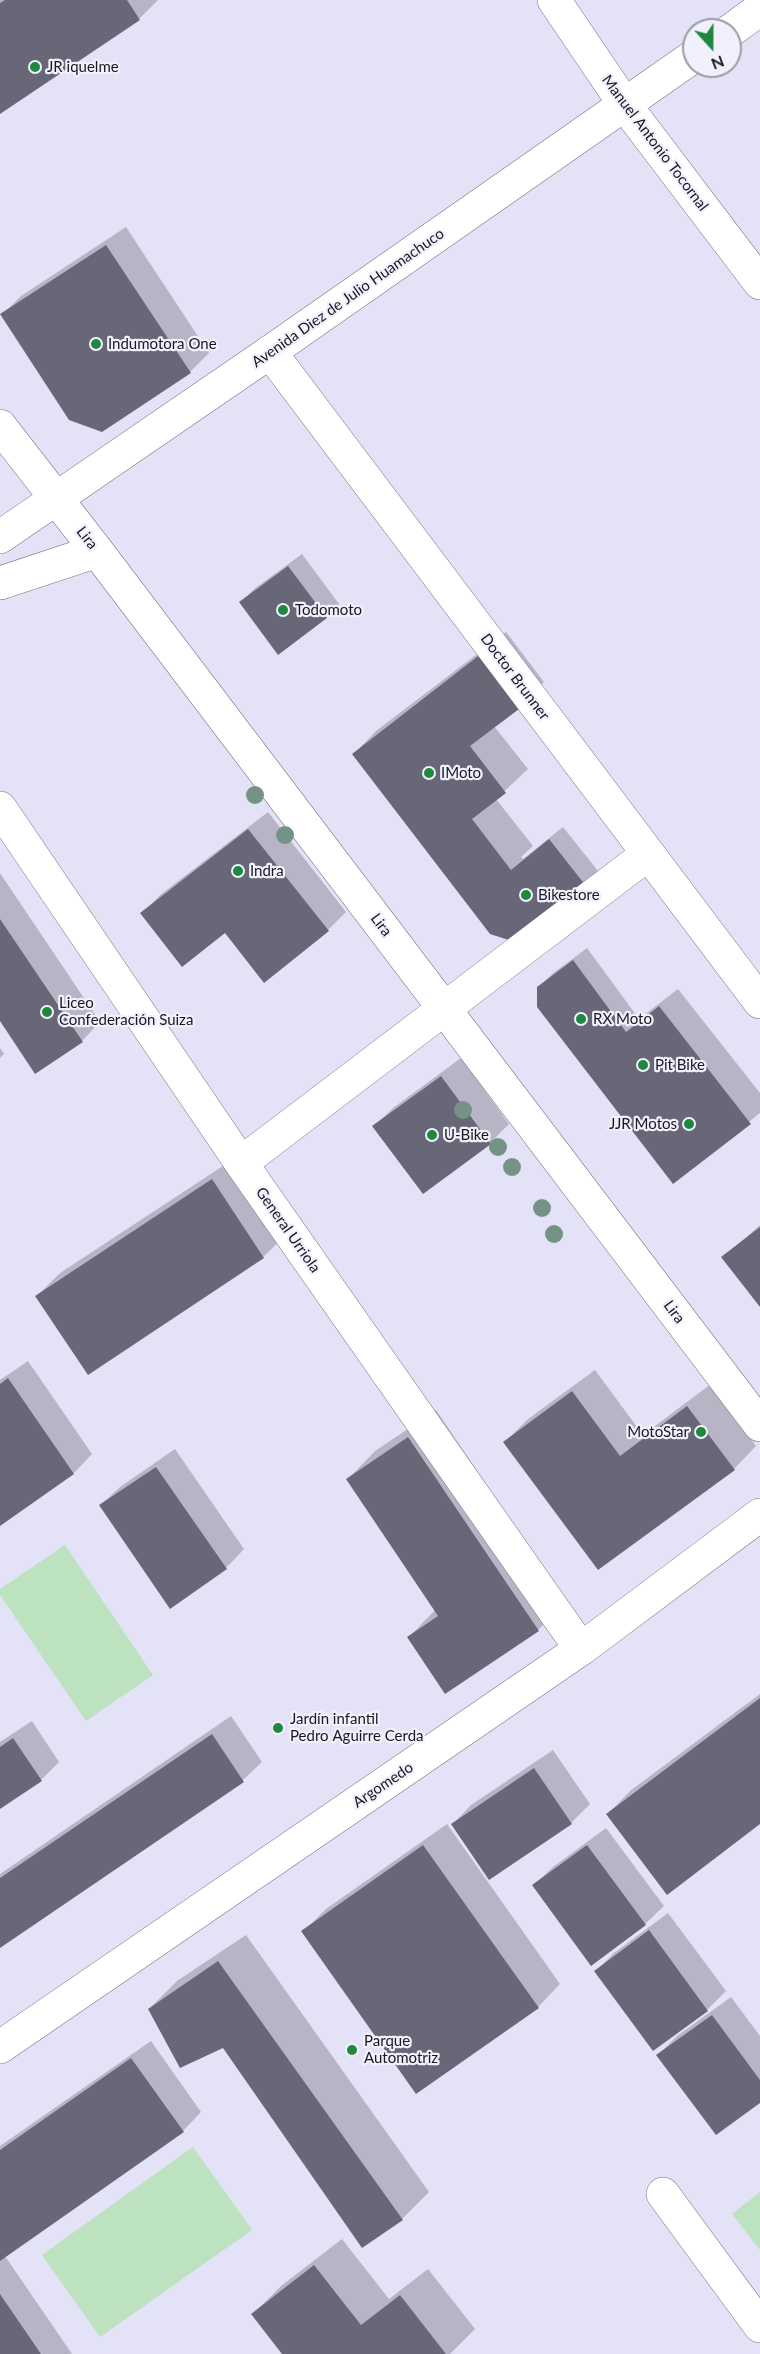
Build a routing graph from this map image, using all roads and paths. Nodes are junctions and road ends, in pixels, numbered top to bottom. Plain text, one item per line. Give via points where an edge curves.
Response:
1 (554, 0) edge
2 (760, 9) edge
3 (742, 22) edge
4 (682, 65) edge
5 (625, 105) junction
6 (760, 283) edge
7 (270, 352) junction
8 (0, 426) edge
9 (56, 499) junction
10 (0, 537) edge
11 (97, 550) junction
12 (0, 583) edge
13 (0, 808) edge
14 (648, 854) junction
15 (760, 1002) edge
16 (444, 1009) junction
17 (241, 1163) junction
18 (760, 1425) edge
19 (760, 1515) edge
20 (581, 1649) junction
21 (0, 2047) edge
22 (663, 2194) dead end
23 (760, 2326) edge

1 - 5 street, Manuel Antonio Tocornal
2 - 3 street
4 - 5 street, Avenida Diez de Julio Huamachuco
5 - 6 street, Manuel Antonio Tocornal
5 - 7 street, Avenida Diez de Julio Huamachuco
7 - 9 street, Avenida Diez de Julio Huamachuco
7 - 14 street, Doctor Brunner
8 - 9 street, Lira
9 - 10 street, Avenida Diez de Julio Huamachuco
9 - 11 street, Lira
11 - 12 street
11 - 16 street, Lira
13 - 17 street, General Urriola
14 - 15 street, Doctor Brunner
14 - 16 street
16 - 17 street
16 - 18 street, Lira
17 - 20 street, General Urriola
19 - 20 street, Argomedo
20 - 21 street, Argomedo
22 - 23 street

